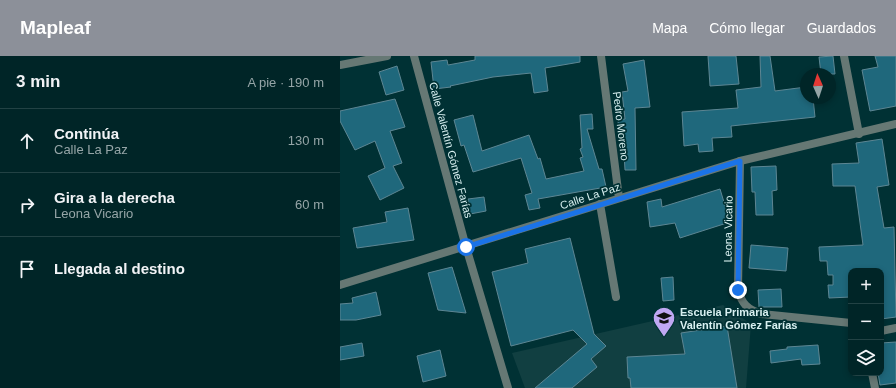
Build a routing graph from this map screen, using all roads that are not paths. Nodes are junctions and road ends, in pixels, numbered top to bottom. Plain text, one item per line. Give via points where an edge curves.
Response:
1 (387, 56) edge
2 (414, 56) edge
3 (601, 56) edge
4 (844, 56) edge
5 (340, 65) edge
6 (896, 124) edge
7 (858, 134) junction
8 (740, 161) junction
9 (619, 198) junction
10 (600, 204) junction
11 (466, 247) junction
12 (340, 285) edge
13 (616, 297) dead end
14 (848, 323) edge
15 (896, 328) edge
16 (884, 330) edge
17 (873, 376) edge
18 (508, 388) edge
19 (875, 388) edge

1 - 5 street
2 - 11 street, Calle Valentín Gómez Farías
3 - 9 street, Pedro Moreno
4 - 7 street
6 - 7 street, Calle La Paz
7 - 8 street, Calle La Paz
8 - 9 street, Calle La Paz
8 - 14 street, Leona Vicario via 738,290 742,302 748,309 761,314
9 - 10 street, Calle La Paz
10 - 11 street, Calle La Paz
10 - 13 street
11 - 12 street, Calle La Paz
11 - 18 street, Calle Valentín Gómez Farías
15 - 16 street
17 - 19 street

